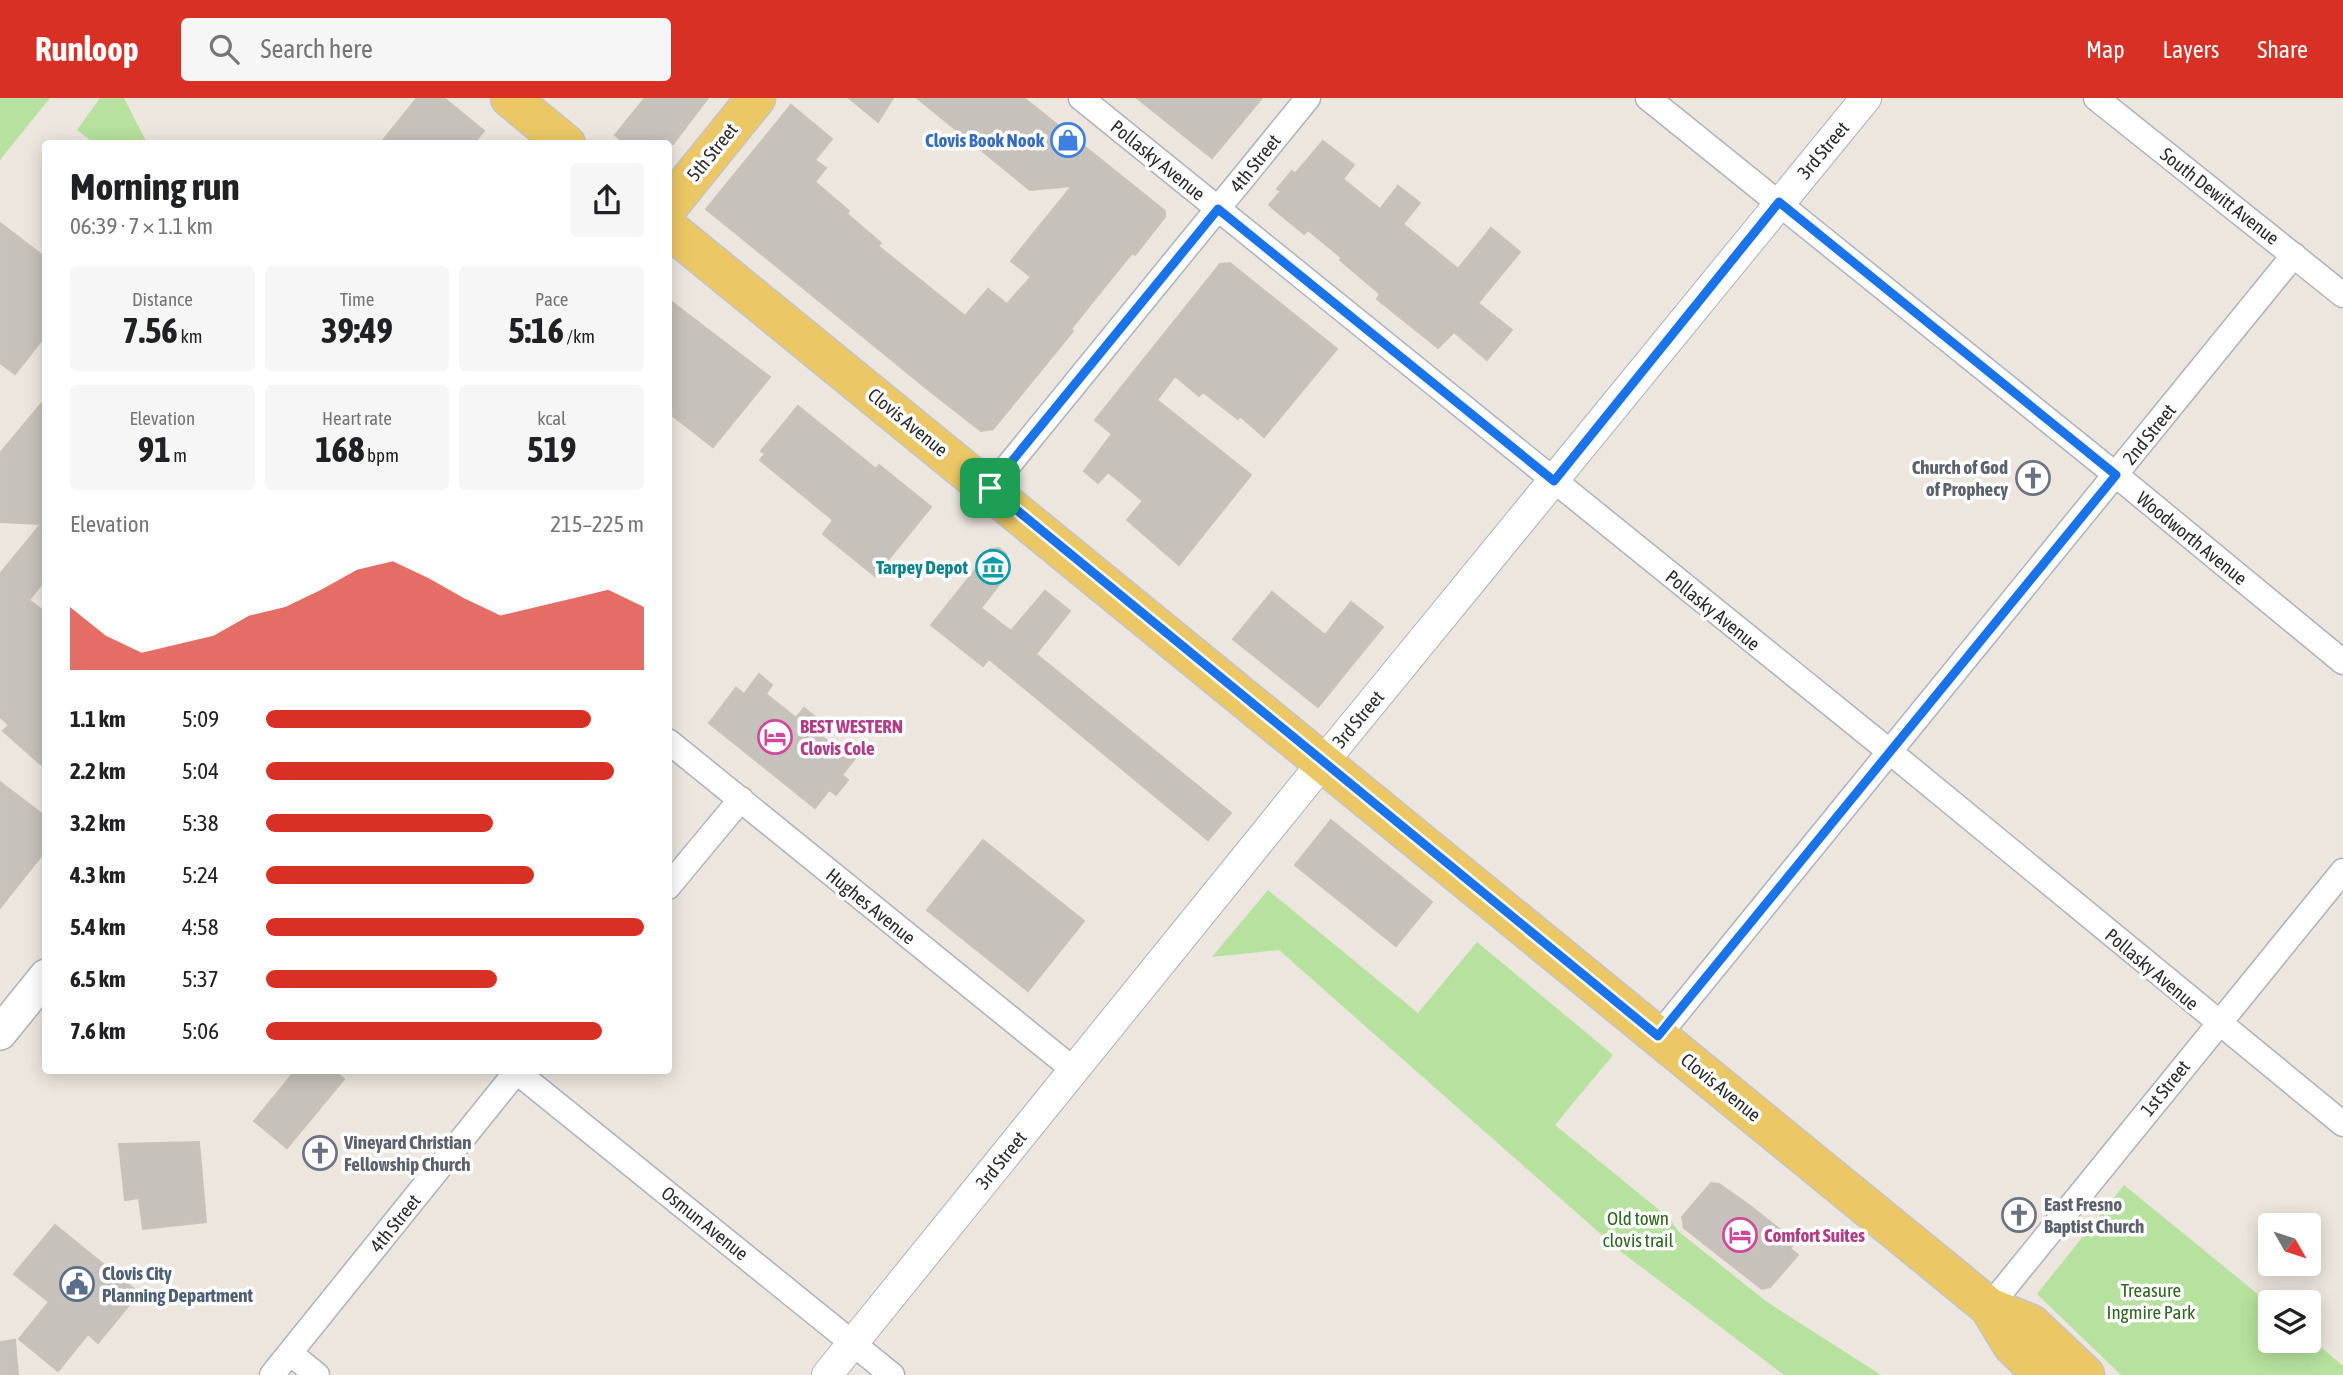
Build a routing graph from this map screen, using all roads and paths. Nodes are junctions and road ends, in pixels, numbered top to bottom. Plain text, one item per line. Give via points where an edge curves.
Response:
1 (510, 98) edge
2 (756, 98) edge
3 (1081, 98) edge
4 (1308, 98) edge
5 (1648, 98) edge
6 (1866, 98) edge
7 (2096, 98) edge
8 (561, 140) edge
9 (672, 202) edge
10 (1779, 202) junction
11 (1218, 209) junction
12 (672, 231) edge
13 (2294, 255) junction
14 (2343, 295) edge
15 (2116, 475) junction
16 (1554, 481) junction
17 (990, 488) junction
18 (2343, 662) edge
19 (672, 744) edge
20 (1889, 751) junction
21 (1324, 761) junction
22 (741, 799) junction
23 (2343, 871) edge
24 (672, 882) edge
25 (42, 981) edge
26 (2218, 1023) junction
27 (0, 1033) edge
28 (1658, 1036) junction
29 (1074, 1070) junction
30 (515, 1074) edge
31 (521, 1074) edge
32 (2343, 1124) edge
33 (1989, 1307) junction
34 (853, 1343) junction
35 (290, 1353) junction
36 (272, 1375) edge
37 (317, 1375) edge
38 (827, 1375) edge
39 (892, 1375) edge
40 (2043, 1375) edge
41 (2085, 1375) edge

1 - 8 main road
2 - 9 main road, 5th Street
3 - 11 street, Pollasky Avenue
4 - 11 street, 4th Street
5 - 10 street, Woodworth Avenue
6 - 10 street, 3rd Street
7 - 13 street, South Dewitt Avenue
10 - 15 street, Woodworth Avenue
10 - 16 street, 3rd Street
11 - 16 street, Pollasky Avenue
11 - 17 street, 4th Street
12 - 17 main road, Clovis Avenue
13 - 14 street, South Dewitt Avenue
13 - 15 street, 2nd Street
15 - 18 street, Woodworth Avenue
15 - 20 street, 2nd Street
16 - 20 street, Pollasky Avenue
16 - 21 street, 3rd Street
17 - 21 main road, Clovis Avenue
19 - 22 street, Hughes Avenue
20 - 26 street, Pollasky Avenue
20 - 28 street, 2nd Street
21 - 28 main road, Clovis Avenue
21 - 29 street, 3rd Street
22 - 24 street
22 - 29 street, Hughes Avenue
23 - 26 street, 1st Street
25 - 27 main road
26 - 32 street, Pollasky Avenue
26 - 33 street, 1st Street
28 - 33 main road, Clovis Avenue
29 - 34 street, 3rd Street
30 - 35 street, 4th Street
31 - 34 street, Osmun Avenue
33 - 40 main road, Clovis Avenue via 2012,1345
33 - 41 main road via 2031,1324
34 - 38 street, 3rd Street
34 - 39 street, Osmun Avenue
35 - 36 street, 4th Street
35 - 37 street

